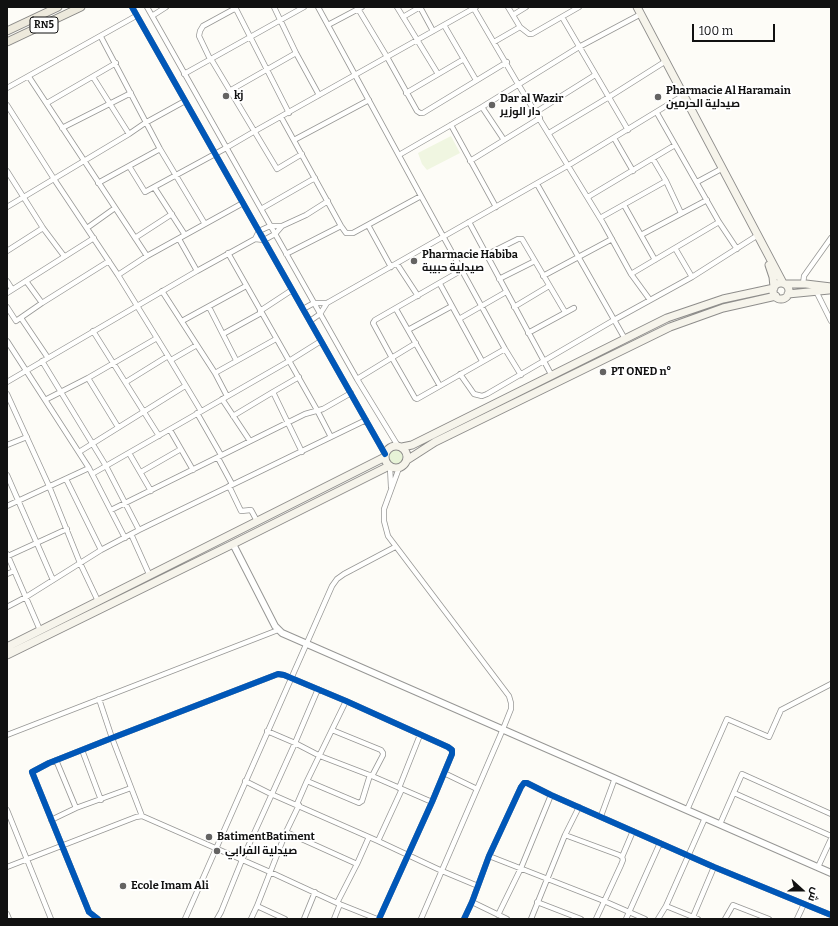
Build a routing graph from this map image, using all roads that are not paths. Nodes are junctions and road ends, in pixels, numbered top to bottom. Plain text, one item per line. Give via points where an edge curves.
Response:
1 (58, 7) edge
2 (81, 7) edge
3 (132, 7) edge
4 (147, 7) edge
5 (166, 7) edge
6 (236, 7) edge
7 (274, 7) edge
8 (304, 7) edge
9 (318, 7) edge
10 (397, 7) edge
11 (420, 7) edge
12 (474, 7) edge
13 (508, 7) edge
14 (526, 7) edge
15 (579, 7) edge
16 (637, 7) edge
17 (359, 8) edge
18 (44, 10) edge
19 (641, 14) junction
20 (512, 15) junction
21 (136, 16) junction
22 (152, 16) junction
23 (403, 17) junction
24 (562, 17) junction
25 (280, 20) junction
26 (444, 24) junction
27 (328, 26) junction
28 (520, 27) junction
29 (7, 31) edge
30 (433, 31) junction
31 (101, 37) junction
32 (250, 37) junction
33 (417, 40) junction
34 (7, 42) edge
35 (494, 42) junction
36 (579, 47) junction
37 (296, 53) junction
38 (387, 58) junction
39 (211, 59) junction
40 (464, 60) junction
41 (666, 61) junction
42 (507, 62) junction
43 (116, 63) junction
44 (266, 70) junction
45 (184, 74) junction
46 (438, 74) junction
47 (355, 75) junction
48 (595, 75) junction
49 (29, 77) junction
50 (93, 77) junction
51 (476, 80) junction
52 (518, 84) junction
53 (7, 88) edge
54 (231, 90) junction
55 (131, 93) junction
56 (406, 93) junction
57 (320, 95) junction
58 (684, 95) junction
59 (609, 97) junction
60 (369, 100) junction
61 (185, 101) junction
62 (47, 103) junction
63 (110, 104) junction
64 (7, 105) edge
65 (482, 107) junction
66 (536, 112) junction
67 (657, 112) junction
68 (289, 113) junction
69 (281, 117) junction
70 (540, 118) junction
71 (145, 123) junction
72 (451, 125) junction
73 (62, 128) junction
74 (628, 130) junction
75 (255, 131) junction
76 (549, 133) junction
77 (129, 134) junction
78 (614, 138) junction
79 (294, 140) junction
80 (504, 140) junction
81 (675, 145) junction
82 (226, 148) junction
83 (160, 149) junction
84 (215, 154) junction
85 (302, 154) junction
86 (399, 155) junction
87 (653, 159) junction
88 (84, 160) junction
89 (470, 160) junction
90 (129, 166) junction
91 (569, 166) junction
92 (723, 168) junction
93 (633, 171) junction
94 (8, 173) edge
95 (176, 175) junction
96 (315, 178) junction
97 (54, 179) junction
98 (666, 181) junction
99 (697, 182) junction
100 (98, 183) junction
101 (537, 184) junction
102 (154, 188) junction
103 (24, 196) junction
104 (421, 196) junction
105 (588, 197) junction
106 (707, 200) junction
107 (328, 201) junction
108 (243, 203) junction
109 (624, 205) junction
110 (7, 207) edge
111 (496, 207) junction
112 (115, 208) junction
113 (260, 209) junction
114 (681, 213) junction
115 (172, 214) junction
116 (600, 218) junction
117 (469, 222) junction
118 (719, 222) junction
119 (205, 224) junction
120 (368, 225) junction
121 (270, 226) junction
122 (282, 226) junction
123 (341, 226) junction
124 (43, 228) junction
125 (87, 228) junction
126 (259, 231) junction
127 (275, 234) junction
128 (185, 235) junction
129 (641, 235) junction
130 (758, 235) junction
131 (444, 237) junction
132 (94, 238) junction
133 (134, 238) junction
134 (831, 238) edge
135 (179, 239) junction
136 (255, 239) junction
137 (612, 239) junction
138 (264, 240) junction
139 (763, 245) junction
140 (675, 248) junction
141 (736, 249) junction
142 (7, 251) edge
143 (228, 253) junction
144 (286, 254) junction
145 (486, 255) junction
146 (64, 256) junction
147 (147, 256) junction
148 (579, 258) junction
149 (655, 260) junction
150 (109, 261) junction
151 (535, 261) junction
152 (397, 264) junction
153 (390, 267) junction
154 (462, 270) junction
155 (197, 271) junction
156 (632, 274) junction
157 (118, 275) junction
158 (543, 276) junction
159 (692, 277) junction
160 (499, 279) junction
161 (7, 281) edge
162 (26, 281) junction
163 (784, 283) junction
164 (440, 284) junction
165 (803, 284) junction
166 (246, 286) junction
167 (549, 286) junction
168 (774, 287) junction
169 (12, 289) junction
170 (831, 289) edge
171 (292, 290) junction
172 (162, 291) junction
173 (816, 291) junction
174 (506, 292) junction
175 (7, 293) edge
176 (788, 294) junction
177 (418, 296) junction
178 (776, 296) junction
179 (650, 300) junction
180 (42, 303) junction
181 (314, 303) junction
182 (327, 303) junction
183 (137, 306) junction
184 (452, 306) junction
185 (481, 306) junction
186 (7, 307) edge
187 (209, 307) junction
188 (514, 307) junction
189 (574, 308) dead end
190 (303, 309) junction
191 (396, 309) junction
192 (260, 312) junction
193 (565, 312) junction
194 (320, 314) junction
195 (20, 318) junction
196 (459, 319) junction
197 (614, 320) junction
198 (182, 321) junction
199 (310, 321) junction
200 (831, 321) edge
201 (408, 330) junction
202 (93, 331) junction
203 (528, 333) junction
204 (223, 334) junction
205 (157, 338) junction
206 (276, 339) junction
207 (625, 339) junction
208 (7, 341) edge
209 (321, 341) junction
210 (416, 343) junction
211 (197, 346) junction
212 (505, 349) junction
213 (168, 356) junction
214 (48, 358) junction
215 (392, 358) junction
216 (171, 360) junction
217 (236, 360) junction
218 (42, 361) junction
219 (289, 361) junction
220 (482, 361) junction
221 (544, 362) junction
222 (113, 363) junction
223 (26, 372) junction
224 (214, 373) junction
225 (460, 374) junction
226 (521, 375) junction
227 (552, 376) junction
228 (299, 377) junction
229 (88, 378) junction
230 (356, 379) junction
231 (7, 382) edge
232 (126, 382) junction
233 (185, 386) junction
234 (440, 386) junction
235 (61, 392) junction
236 (273, 392) junction
237 (351, 393) junction
238 (7, 394) edge
239 (225, 398) junction
240 (45, 400) junction
241 (317, 410) junction
242 (144, 411) junction
243 (199, 412) junction
244 (233, 416) junction
245 (366, 420) junction
246 (289, 423) junction
247 (118, 427) junction
248 (170, 430) junction
249 (159, 436) junction
250 (27, 437) junction
251 (331, 437) junction
252 (250, 442) junction
253 (91, 444) junction
254 (7, 445) edge
255 (400, 446) junction
256 (181, 449) junction
257 (79, 452) junction
258 (129, 452) junction
259 (302, 452) junction
260 (385, 455) junction
261 (219, 457) junction
262 (407, 460) junction
263 (106, 466) junction
264 (389, 466) junction
265 (89, 468) junction
266 (399, 468) junction
267 (193, 470) junction
268 (141, 472) junction
269 (92, 474) junction
270 (7, 475) edge
271 (66, 479) junction
272 (230, 485) junction
273 (49, 486) junction
274 (151, 492) junction
275 (390, 492) junction
276 (19, 501) junction
277 (125, 504) junction
278 (7, 506) edge
279 (111, 510) junction
280 (257, 521) junction
281 (66, 529) junction
282 (138, 530) junction
283 (131, 534) junction
284 (125, 538) junction
285 (37, 542) junction
286 (233, 544) junction
287 (395, 546) junction
288 (101, 550) junction
289 (7, 555) edge
290 (80, 563) junction
291 (14, 572) junction
292 (7, 574) edge
293 (149, 574) junction
294 (53, 580) junction
295 (26, 597) junction
296 (98, 601) junction
297 (7, 607) edge
298 (40, 630) junction
299 (278, 630) junction
300 (306, 644) junction
301 (7, 647) edge
302 (7, 655) edge
303 (291, 678) junction
304 (831, 684) edge
305 (318, 689) junction
306 (99, 699) junction
307 (346, 701) junction
308 (503, 729) junction
309 (332, 730) junction
310 (267, 731) junction
311 (7, 735) edge
312 (420, 735) junction
313 (112, 738) junction
314 (296, 743) junction
315 (82, 750) junction
316 (320, 756) junction
317 (56, 760) junction
318 (444, 773) junction
319 (371, 776) junction
320 (615, 778) junction
321 (245, 781) junction
322 (307, 782) junction
323 (131, 788) junction
324 (401, 788) junction
325 (477, 789) junction
326 (734, 793) junction
327 (271, 794) junction
328 (552, 795) junction
329 (101, 800) junction
330 (432, 802) junction
331 (298, 805) junction
332 (579, 807) junction
333 (76, 808) junction
334 (7, 810) edge
335 (687, 810) junction
336 (831, 814) edge
337 (142, 816) junction
338 (601, 816) junction
339 (705, 818) junction
340 (51, 820) junction
341 (720, 824) junction
342 (633, 831) junction
343 (286, 832) junction
344 (565, 835) junction
345 (369, 837) junction
346 (831, 838) edge
347 (378, 841) junction
348 (660, 842) junction
349 (62, 846) junction
350 (217, 848) junction
351 (688, 855) junction
352 (407, 856) junction
353 (489, 856) junction
354 (622, 857) junction
355 (27, 860) junction
356 (242, 860) junction
357 (357, 864) junction
358 (7, 867) edge
359 (714, 867) junction
360 (818, 867) junction
361 (521, 868) junction
362 (442, 871) junction
363 (270, 872) junction
364 (831, 873) edge
365 (547, 878) junction
366 (478, 886) junction
367 (315, 892) junction
368 (604, 900) junction
369 (472, 902) junction
370 (537, 902) junction
371 (339, 904) junction
372 (804, 904) junction
373 (256, 906) junction
374 (666, 906) junction
375 (629, 912) junction
376 (7, 914) edge
377 (498, 915) junction
378 (831, 915) edge
379 (694, 918) edge
380 (9, 919) edge
381 (51, 919) edge
382 (98, 919) edge
383 (185, 919) edge
384 (217, 919) edge
385 (251, 919) edge
386 (285, 919) edge
387 (304, 919) edge
388 (334, 919) edge
389 (378, 919) edge
390 (421, 919) edge
391 (464, 919) edge
392 (507, 919) edge
393 (531, 919) edge
394 (581, 919) edge
395 (596, 919) edge
396 (626, 919) edge
397 (645, 919) edge
398 (658, 919) edge
399 (725, 919) edge
400 (769, 919) edge
401 (797, 919) edge

1 - 18 main road, RN5
2 - 34 main road, RN5
3 - 21 street
4 - 22 street
5 - 22 street
6 - 32 street
6 - 39 street via 203,26 200,31 198,36
7 - 25 street
8 - 25 street
9 - 27 street
10 - 23 street
11 - 23 street
11 - 30 street
12 - 26 street
12 - 35 street
13 - 20 street
14 - 20 street
15 - 24 street
16 - 19 main road
17 - 27 street
17 - 38 street
18 - 29 main road, RN5
19 - 36 street
19 - 41 main road
20 - 28 street
21 - 31 street
21 - 61 street
22 - 45 street
23 - 33 street
24 - 28 street via 532,34
24 - 36 street
25 - 32 street
25 - 37 street
26 - 30 street
26 - 40 street
27 - 47 street
28 - 35 street
30 - 33 street
31 - 43 street
31 - 49 street
32 - 39 street
32 - 44 street
33 - 38 street
33 - 46 street
35 - 42 street
36 - 48 street
36 - 52 street
37 - 44 street
37 - 57 street
38 - 47 street
38 - 56 street
39 - 45 street
39 - 54 street
40 - 46 street
40 - 51 street
41 - 58 main road
41 - 59 street
42 - 51 street
42 - 52 street
43 - 50 street
43 - 55 street
44 - 54 street
44 - 68 street
45 - 82 street
46 - 56 street
47 - 57 street
47 - 60 street
48 - 59 street
48 - 66 street
49 - 53 street
49 - 62 street
50 - 62 street
50 - 63 street
51 - 56 street via 420,114
52 - 65 street
52 - 66 street
54 - 75 street
55 - 63 street
55 - 71 street
57 - 68 street
58 - 67 street
58 - 92 main road
59 - 74 street
59 - 76 street
60 - 79 street
60 - 86 street
61 - 71 street
61 - 84 street
62 - 73 street
63 - 73 street
63 - 77 street
64 - 97 street
65 - 72 street
65 - 80 street
66 - 70 street
67 - 74 street
67 - 81 street
68 - 69 street
69 - 75 street
69 - 79 street
70 - 76 street
70 - 80 street
71 - 77 street
71 - 83 street
72 - 86 street
72 - 89 street
73 - 88 street
74 - 78 street
75 - 82 street
75 - 85 street via 277,169
76 - 91 street
77 - 88 street
78 - 91 street
78 - 93 street
79 - 85 street
80 - 89 street
81 - 87 street
81 - 99 street
82 - 84 street
82 - 113 street
83 - 90 street
83 - 95 street
84 - 95 street
84 - 108 street
85 - 96 street
86 - 104 street
87 - 93 street
87 - 98 street
88 - 97 street
88 - 100 street
89 - 111 street
90 - 100 street
90 - 102 street via 145,192
91 - 101 street
91 - 105 street
92 - 99 street
92 - 130 main road
93 - 105 street
94 - 103 street
95 - 102 street
95 - 119 street
96 - 107 street
96 - 113 street
97 - 103 street
97 - 125 street
98 - 109 street
98 - 114 street
99 - 106 street
100 - 112 street
101 - 111 street
101 - 148 street
102 - 115 street
103 - 110 street
103 - 124 street
104 - 120 street
104 - 131 street
105 - 116 street
106 - 114 street
106 - 118 street
107 - 122 street
107 - 123 street
108 - 119 street
108 - 126 street
109 - 116 street
109 - 129 street
111 - 117 street
112 - 125 street
112 - 133 street
113 - 121 street
114 - 129 street
115 - 128 street
115 - 133 street
116 - 137 street
117 - 131 street
117 - 145 street
118 - 140 street
118 - 141 street
119 - 128 street
120 - 123 street via 350,234
120 - 153 street
121 - 122 street
121 - 126 street
121 - 127 street
122 - 127 street
123 - 144 street
124 - 142 street
124 - 146 street
125 - 132 street
126 - 136 street
126 - 138 street
127 - 138 street
127 - 144 street
128 - 135 street
129 - 149 street
130 - 139 main road
130 - 141 street
131 - 152 street
131 - 154 street
132 - 146 street
132 - 150 street
133 - 147 street
134 - 165 street via 804,276
135 - 147 street
135 - 155 street
136 - 138 street
136 - 143 street
137 - 148 street
137 - 156 street
138 - 171 street
139 - 163 main road
139 - 168 main road
140 - 149 street
140 - 159 street
141 - 159 street
143 - 155 street
143 - 166 street
144 - 181 street
145 - 151 street via 520,239
145 - 160 street
146 - 162 street
147 - 157 street
148 - 158 street
148 - 197 street
149 - 156 street
150 - 157 street
150 - 180 street
151 - 158 street
151 - 160 street
152 - 153 street
152 - 177 street
153 - 182 street
154 - 164 street
154 - 185 street
155 - 172 street
156 - 179 street
157 - 183 street
158 - 167 street
159 - 179 street
160 - 174 street
161 - 169 street
162 - 169 street
162 - 180 street
163 - 165 main road
163 - 168 main road via 778,283
163 - 176 main road via 788,288
164 - 177 street
164 - 184 street
165 - 170 main road
166 - 187 street
166 - 192 street
167 - 188 street
167 - 193 street
168 - 178 main road via 773,292
168 - 207 main road via 722,299 686,311
169 - 175 street
170 - 173 main road
171 - 190 street
171 - 192 street
172 - 183 street
172 - 198 street
173 - 176 main road
173 - 200 street
174 - 185 street
174 - 188 street
176 - 178 main road via 782,298
177 - 191 street
178 - 262 main road via 718,310 670,327 435,442
179 - 197 street
180 - 195 street
181 - 182 street
181 - 190 street
181 - 194 street
182 - 194 street
183 - 202 street
183 - 205 street
184 - 196 street
184 - 201 street
185 - 196 street
185 - 212 street
186 - 195 street via 16,321
187 - 198 street
187 - 204 street
188 - 203 street
189 - 193 street
190 - 199 street
191 - 201 street
191 - 215 street via 373,323
192 - 204 street
192 - 206 street
193 - 203 street
194 - 199 street
194 - 230 street
195 - 214 street
196 - 220 street
197 - 207 street
197 - 221 street
198 - 211 street
199 - 209 street
201 - 210 street
202 - 214 street
202 - 222 street
203 - 221 street
204 - 217 street
205 - 213 street
205 - 222 street
206 - 217 street
206 - 219 street
207 - 227 main road
208 - 223 street
209 - 219 street
209 - 237 street
210 - 215 street
210 - 234 street
211 - 216 street
211 - 224 street
212 - 220 street
212 - 226 street
213 - 216 street
213 - 232 street
214 - 218 street
215 - 230 street
215 - 234 street via 415,398
216 - 233 street
217 - 224 street
218 - 223 street
218 - 235 street
219 - 228 street
219 - 239 street
220 - 225 street
221 - 226 street
221 - 227 street
222 - 229 street
222 - 232 street
223 - 231 street
223 - 240 street
224 - 239 street
225 - 226 street via 474,394 482,396
225 - 234 street
227 - 255 main road via 412,445
228 - 236 street
228 - 241 street
229 - 235 street
229 - 247 street
230 - 255 street
232 - 242 street
233 - 242 street
233 - 243 street
235 - 240 street
235 - 253 street
236 - 244 street
236 - 246 street
237 - 241 street
237 - 245 street
238 - 250 street
239 - 243 street
239 - 244 street
240 - 257 street
241 - 246 street
241 - 251 street
242 - 247 street
242 - 249 street
243 - 248 street
243 - 261 street
244 - 252 street
245 - 251 street
245 - 260 street
246 - 252 street
246 - 259 street
247 - 253 street
248 - 249 street
248 - 256 street
249 - 258 street
250 - 254 street
250 - 273 street
251 - 259 street
252 - 261 street
253 - 257 street
253 - 263 street
255 - 260 main road via 392,446
255 - 262 main road via 405,450
256 - 267 street
256 - 268 street
257 - 265 street
258 - 263 street
258 - 268 street
259 - 272 street
260 - 264 main road
260 - 280 main road
261 - 267 street
261 - 272 street
262 - 266 main road
263 - 269 street
263 - 277 street
264 - 266 main road
264 - 275 street
264 - 286 main road
265 - 269 street
265 - 271 street
266 - 275 street
267 - 274 street
268 - 274 street
269 - 279 street
270 - 276 street
271 - 273 street
271 - 288 street
272 - 280 street via 241,511 251,510
272 - 282 street
273 - 276 street
273 - 281 street
274 - 277 street
275 - 287 street via 384,509 384,521 388,536
276 - 278 street
276 - 285 street
277 - 279 street
277 - 282 street
279 - 284 street
280 - 293 main road
281 - 285 street
281 - 290 street
282 - 283 street
283 - 284 street
283 - 293 street
284 - 288 street
285 - 289 street
285 - 294 street
286 - 299 street
286 - 302 main road
287 - 300 street via 334,582
287 - 308 street via 508,696 511,709
288 - 290 street
289 - 291 street
290 - 294 street
290 - 296 street
291 - 292 street
291 - 295 street
293 - 296 main road
294 - 295 street
295 - 297 street
295 - 298 street
296 - 298 main road
298 - 301 main road
299 - 300 street
299 - 306 street
300 - 303 street
300 - 308 street
303 - 305 street
303 - 310 street
303 - 313 street via 281,674 274,675
304 - 335 street via 781,710 769,737 727,719
305 - 307 street
305 - 314 street
306 - 311 street
306 - 313 street
307 - 309 street
307 - 312 street
308 - 320 street
308 - 325 street
309 - 316 street
309 - 319 street via 383,752
310 - 314 street
310 - 321 street
312 - 318 street via 452,750
312 - 324 street
313 - 315 street
313 - 323 street
314 - 316 street
314 - 327 street
315 - 317 street
315 - 329 street
316 - 319 street
316 - 322 street
317 - 333 street
317 - 340 street via 32,772
318 - 325 street
318 - 330 street
319 - 322 street via 359,803
319 - 324 street
320 - 335 street
320 - 338 street
321 - 327 street
321 - 350 street
322 - 331 street
323 - 329 street
323 - 337 street
324 - 330 street
324 - 347 street
325 - 362 street
326 - 336 street via 742,774
326 - 341 street
326 - 346 street
327 - 331 street
327 - 356 street
328 - 332 street
328 - 353 street via 524,783
328 - 361 street
329 - 333 street
330 - 352 street
331 - 343 street
331 - 345 street
332 - 338 street
332 - 344 street
333 - 340 street
334 - 355 street
335 - 339 street
337 - 349 street
337 - 350 street
338 - 342 street
339 - 341 street
339 - 351 street
340 - 349 street
341 - 360 street
342 - 348 street
342 - 354 street
343 - 357 street
343 - 363 street
344 - 354 street
344 - 365 street
345 - 347 street
345 - 357 street
346 - 360 street
347 - 352 street
348 - 351 street
348 - 375 street
349 - 355 street
349 - 382 street via 89,912
350 - 356 street
350 - 383 street
351 - 359 street
351 - 374 street
352 - 362 street
352 - 389 street
353 - 361 street
353 - 366 street
354 - 368 street via 621,865
355 - 358 street
355 - 381 street
356 - 363 street
356 - 384 street
357 - 371 street
359 - 372 street
359 - 379 street
360 - 364 street
361 - 365 street
361 - 377 street
362 - 366 street
362 - 390 street
363 - 367 street
363 - 373 street
365 - 368 street
365 - 370 street
366 - 369 street
367 - 371 street
367 - 387 street
368 - 375 street
368 - 395 street
369 - 377 street
369 - 391 street
370 - 393 street
370 - 394 street
371 - 388 street
371 - 389 street
372 - 378 street
372 - 401 street
373 - 385 street
373 - 386 street
374 - 379 street
374 - 398 street
375 - 396 street
375 - 397 street
376 - 380 street
377 - 392 street
399 - 400 street via 733,905

